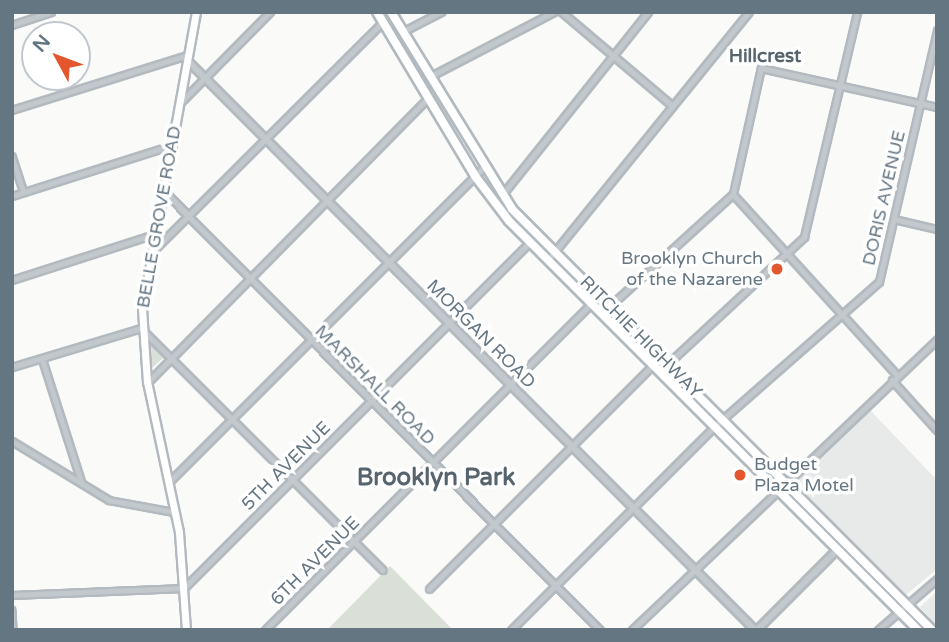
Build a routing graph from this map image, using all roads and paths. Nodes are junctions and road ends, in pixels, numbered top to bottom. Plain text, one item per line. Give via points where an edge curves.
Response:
1 (51, 12) edge
2 (195, 12) edge
3 (271, 12) edge
4 (377, 12) edge
5 (391, 12) edge
6 (441, 12) edge
7 (554, 12) edge
8 (562, 12) edge
9 (648, 12) edge
10 (749, 12) edge
11 (857, 12) edge
12 (384, 21) junction
13 (12, 25) edge
14 (404, 31) junction
15 (937, 31) edge
16 (187, 57) junction
17 (612, 58) junction
18 (430, 77) junction
19 (205, 78) junction
20 (840, 86) junction
21 (429, 97) junction
22 (920, 103) junction
23 (178, 105) junction
24 (673, 107) junction
25 (937, 107) edge
26 (12, 110) edge
27 (266, 139) junction
28 (170, 146) junction
29 (12, 156) edge
30 (482, 169) junction
31 (475, 176) junction
32 (162, 189) junction
33 (24, 192) junction
34 (733, 194) junction
35 (12, 195) edge
36 (502, 195) junction
37 (327, 200) junction
38 (188, 216) junction
39 (894, 219) junction
40 (937, 229) edge
41 (152, 235) junction
42 (530, 243) junction
43 (555, 252) junction
44 (788, 254) junction
45 (149, 256) junction
46 (548, 260) junction
47 (389, 262) junction
48 (249, 279) junction
49 (12, 280) edge
50 (592, 303) junction
51 (609, 307) junction
52 (844, 315) junction
53 (450, 323) junction
54 (141, 328) junction
55 (311, 340) junction
56 (937, 340) edge
57 (661, 357) junction
58 (42, 358) junction
59 (171, 358) junction
60 (668, 364) junction
61 (12, 367) edge
62 (657, 368) junction
63 (897, 375) junction
64 (892, 380) junction
65 (147, 382) junction
66 (511, 385) junction
67 (372, 401) junction
68 (232, 419) junction
69 (726, 422) junction
70 (715, 426) junction
71 (937, 430) edge
72 (12, 441) edge
73 (572, 446) junction
74 (433, 463) junction
75 (783, 479) junction
76 (293, 480) junction
77 (168, 482) junction
78 (82, 483) junction
79 (776, 487) junction
80 (634, 508) junction
81 (175, 512) junction
82 (494, 524) junction
83 (354, 541) junction
84 (838, 549) junction
85 (694, 568) junction
86 (383, 570) dead end
87 (937, 579) edge
88 (555, 585) junction
89 (184, 588) junction
90 (429, 589) dead end
91 (12, 594) edge
92 (908, 605) junction
93 (12, 610) edge
94 (898, 610) junction
95 (13, 630) edge
96 (186, 630) edge
97 (265, 630) edge
98 (511, 630) edge
99 (600, 630) edge
100 (632, 630) edge
101 (756, 630) edge
102 (878, 630) edge
103 (918, 630) edge
104 (932, 630) edge

1 - 13 street
2 - 16 main road, BELLE GROVE ROAD
3 - 19 street
4 - 12 main road, RITCHIE HIGHWAY
5 - 14 main road, RITCHIE HIGHWAY
6 - 14 street
7 - 18 street
8 - 17 street
9 - 17 street
10 - 24 street
11 - 20 street
12 - 21 main road, RITCHIE HIGHWAY
12 - 27 street
14 - 18 main road, RITCHIE HIGHWAY
15 - 22 street, DORIS AVENUE
16 - 19 street, MORGAN ROAD
16 - 23 main road, BELLE GROVE ROAD
16 - 26 street
17 - 24 street
17 - 36 street
18 - 30 main road, RITCHIE HIGHWAY
19 - 23 street
19 - 27 street, MORGAN ROAD
20 - 22 street
20 - 34 street via 761,68
20 - 44 street via 807,230
21 - 31 main road, RITCHIE HIGHWAY
21 - 37 street
22 - 25 street
22 - 39 street, DORIS AVENUE
23 - 28 main road, BELLE GROVE ROAD
24 - 43 street
27 - 37 street, MORGAN ROAD
27 - 38 street
28 - 32 main road, BELLE GROVE ROAD
28 - 33 street
29 - 33 street
30 - 31 street
30 - 36 main road, RITCHIE HIGHWAY
31 - 42 main road, RITCHIE HIGHWAY
31 - 47 street
32 - 38 street, MARSHALL ROAD
32 - 41 main road, BELLE GROVE ROAD
33 - 35 street
34 - 44 street
34 - 51 street
36 - 43 main road, RITCHIE HIGHWAY
37 - 47 street, MORGAN ROAD
37 - 48 street
38 - 45 street
38 - 48 street, MARSHALL ROAD
39 - 40 street
39 - 52 street, DORIS AVENUE via 879,282
41 - 45 main road, BELLE GROVE ROAD
41 - 49 street
42 - 46 main road, RITCHIE HIGHWAY
42 - 53 street, 5TH AVENUE
43 - 46 street
43 - 51 main road, RITCHIE HIGHWAY
44 - 52 street
44 - 60 street
45 - 54 main road, BELLE GROVE ROAD
46 - 50 main road, RITCHIE HIGHWAY
47 - 53 street, MORGAN ROAD
47 - 55 street
48 - 55 street, MARSHALL ROAD
48 - 59 street
50 - 62 main road, RITCHIE HIGHWAY
50 - 66 street, 6TH AVENUE
51 - 57 main road, RITCHIE HIGHWAY
52 - 63 street
52 - 69 street, DORIS AVENUE
53 - 66 street, MORGAN ROAD
53 - 67 street, 5TH AVENUE
54 - 58 street
54 - 59 street
54 - 65 main road, BELLE GROVE ROAD
55 - 67 street, MARSHALL ROAD
55 - 68 street
56 - 63 street
57 - 60 main road, RITCHIE HIGHWAY
57 - 62 street
58 - 61 street
58 - 78 street
59 - 65 street
59 - 68 street
60 - 62 street
60 - 69 main road, RITCHIE HIGHWAY
62 - 70 main road, RITCHIE HIGHWAY
62 - 73 street
63 - 64 street
64 - 71 street
64 - 75 street
65 - 77 main road, BELLE GROVE ROAD
66 - 73 street, MORGAN ROAD
66 - 74 street, 6TH AVENUE
67 - 74 street, MARSHALL ROAD
67 - 76 street, 5TH AVENUE
68 - 76 street
68 - 77 street
69 - 70 street, DORIS AVENUE
69 - 75 main road, RITCHIE HIGHWAY
70 - 79 main road, RITCHIE HIGHWAY
70 - 80 street
72 - 78 street
73 - 80 street, MORGAN ROAD
73 - 82 street
74 - 82 street, MARSHALL ROAD
74 - 83 street, 6TH AVENUE
75 - 79 street
75 - 92 main road, RITCHIE HIGHWAY
76 - 83 street
76 - 89 street, 5TH AVENUE
77 - 81 main road, BELLE GROVE ROAD
78 - 81 street via 109,500
79 - 84 main road, RITCHIE HIGHWAY
79 - 85 street
80 - 85 street, MORGAN ROAD
80 - 88 street
81 - 89 main road, BELLE GROVE ROAD
82 - 88 street, MARSHALL ROAD
82 - 90 street
83 - 86 street
83 - 97 street, 6TH AVENUE
84 - 94 main road, RITCHIE HIGHWAY
84 - 101 street
85 - 100 street
85 - 101 street, MORGAN ROAD
87 - 92 street
88 - 98 street
88 - 99 street, MARSHALL ROAD
89 - 91 street
89 - 96 main road, BELLE GROVE ROAD
92 - 94 street
92 - 104 main road, RITCHIE HIGHWAY
93 - 95 street
94 - 102 street
94 - 103 main road, RITCHIE HIGHWAY

